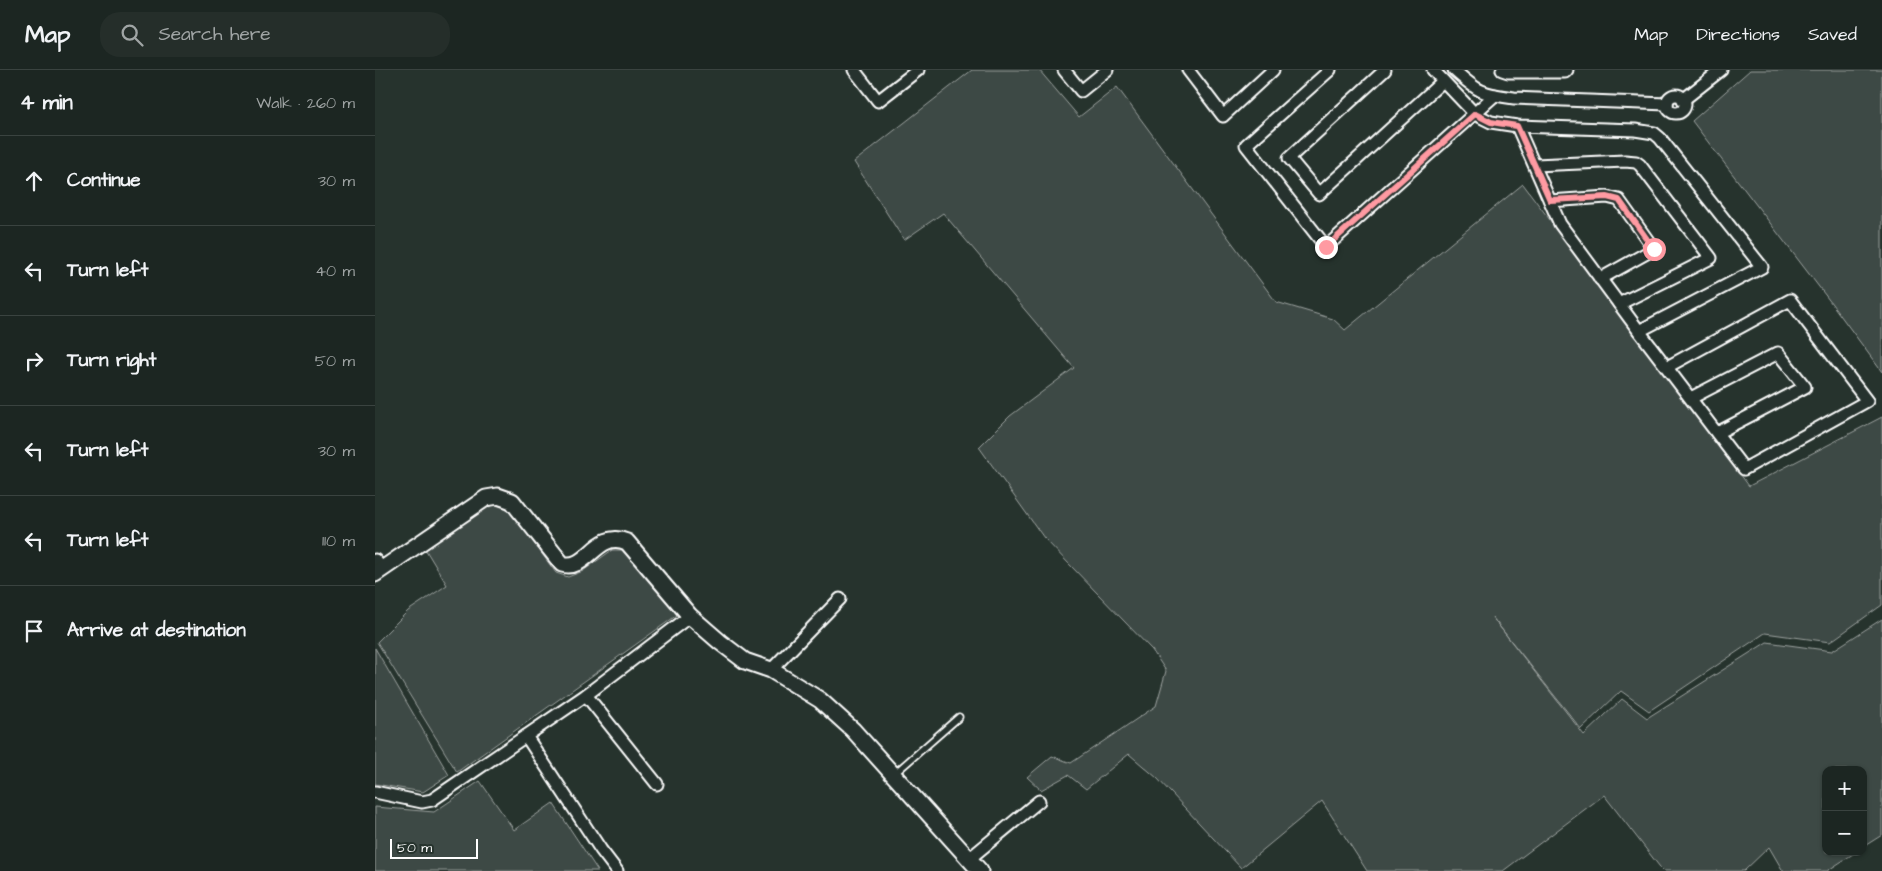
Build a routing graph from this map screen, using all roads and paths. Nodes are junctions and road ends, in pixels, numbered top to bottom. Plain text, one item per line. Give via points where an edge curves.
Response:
1 (854, 70) edge
2 (917, 70) edge
3 (1064, 70) edge
4 (1107, 70) edge
5 (1188, 70) edge
6 (1273, 70) edge
7 (1330, 70) edge
8 (1385, 70) edge
9 (1433, 70) edge
10 (1453, 70) edge
11 (1567, 70) edge
12 (1721, 70) edge
13 (1507, 71) edge
14 (1443, 81) junction
15 (1495, 96) junction
16 (1475, 114) junction
17 (1517, 126) junction
18 (1535, 166) junction
19 (1550, 200) junction
20 (1600, 279) junction
21 (1619, 304) junction
22 (1639, 331) junction
23 (1667, 367) junction
24 (1691, 398) junction
25 (1717, 433) junction
26 (377, 567) edge
27 (839, 599) dead end
28 (690, 616) junction
29 (771, 670) junction
30 (586, 694) junction
31 (959, 717) dead end
32 (526, 736) junction
33 (894, 774) junction
34 (657, 784) dead end
35 (375, 792) edge
36 (1039, 800) dead end
37 (969, 860) junction
38 (617, 871) edge
39 (980, 871) edge

1 - 2 street via 878,100
3 - 4 street via 1081,91
5 - 6 street via 1223,116
7 - 16 street via 1246,145 1326,247
8 - 14 street via 1289,158 1319,194
9 - 14 street
10 - 15 street via 1474,88
11 - 13 street
12 - 15 street via 1683,100 1673,95 1667,104
14 - 16 street
15 - 16 street
16 - 17 street via 1491,122
17 - 18 street
17 - 22 street via 1654,133 1762,267
18 - 19 street
18 - 21 street via 1636,162 1711,258
19 - 20 street via 1560,224
19 - 20 street via 1607,197 1619,200 1654,249
20 - 21 street
21 - 22 street
22 - 23 street
23 - 24 street
23 - 25 street via 1790,300 1867,401 1744,469
24 - 25 street
24 - 25 street via 1778,353 1805,387
26 - 28 street via 486,498 499,496 512,501 562,564 575,564 608,539 627,542
27 - 29 street
28 - 29 street via 745,660
28 - 30 street
29 - 33 street via 820,700
30 - 32 street
30 - 34 street
31 - 33 lane
32 - 35 street via 432,800 422,802
32 - 38 street
33 - 37 street
36 - 37 street
37 - 39 street

